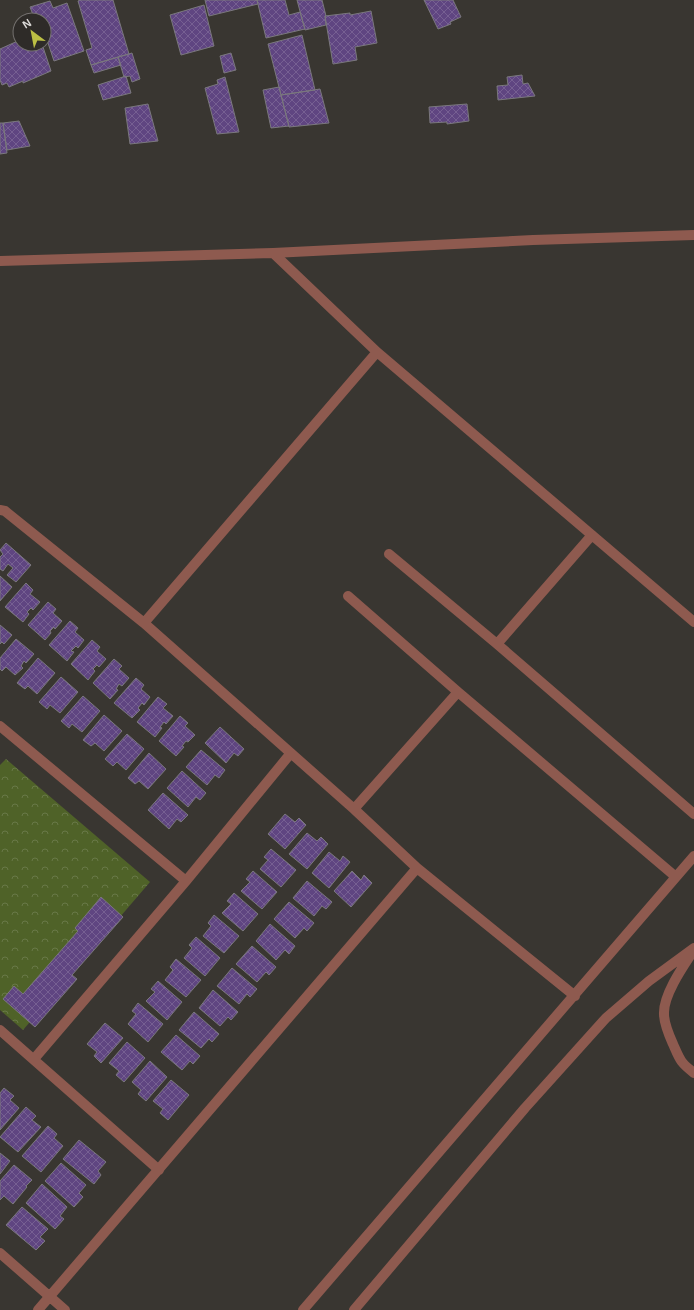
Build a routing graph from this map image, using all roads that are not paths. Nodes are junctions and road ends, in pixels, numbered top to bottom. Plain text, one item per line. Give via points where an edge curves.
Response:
1 (694, 235) edge
2 (273, 253) junction
3 (0, 262) edge
4 (377, 352) junction
5 (0, 510) edge
6 (592, 535) junction
7 (389, 554) dead end
8 (348, 596) dead end
9 (144, 622) junction
10 (694, 622) edge
11 (497, 644) junction
12 (458, 692) junction
13 (4, 729) edge
14 (0, 740) edge
15 (291, 753) junction
16 (354, 809) junction
17 (694, 814) edge
18 (694, 856) edge
19 (417, 868) junction
20 (676, 877) junction
21 (186, 881) junction
22 (694, 949) edge
23 (575, 996) junction
24 (0, 1030) edge
25 (34, 1059) junction
26 (694, 1073) edge
27 (159, 1170) junction
28 (0, 1253) edge
29 (49, 1297) junction
30 (38, 1310) edge
31 (65, 1310) edge
32 (303, 1310) edge
33 (354, 1310) edge

1 - 2 street
2 - 3 street
2 - 4 street
4 - 6 street
4 - 9 street
5 - 9 street via 5,511
6 - 10 street
6 - 11 street
7 - 11 street
8 - 12 street
9 - 15 street
11 - 17 street
12 - 16 street
12 - 20 street
13 - 14 street
13 - 21 street
15 - 16 street
15 - 21 street
16 - 19 street
18 - 20 street
19 - 23 street
19 - 27 street
20 - 23 street
21 - 25 street
22 - 26 street via 679,972 664,1014 668,1032 681,1062
22 - 33 street via 649,981 606,1018 525,1108
23 - 32 street
24 - 25 street
25 - 27 street
27 - 29 street
28 - 29 street
29 - 30 street
29 - 31 street

